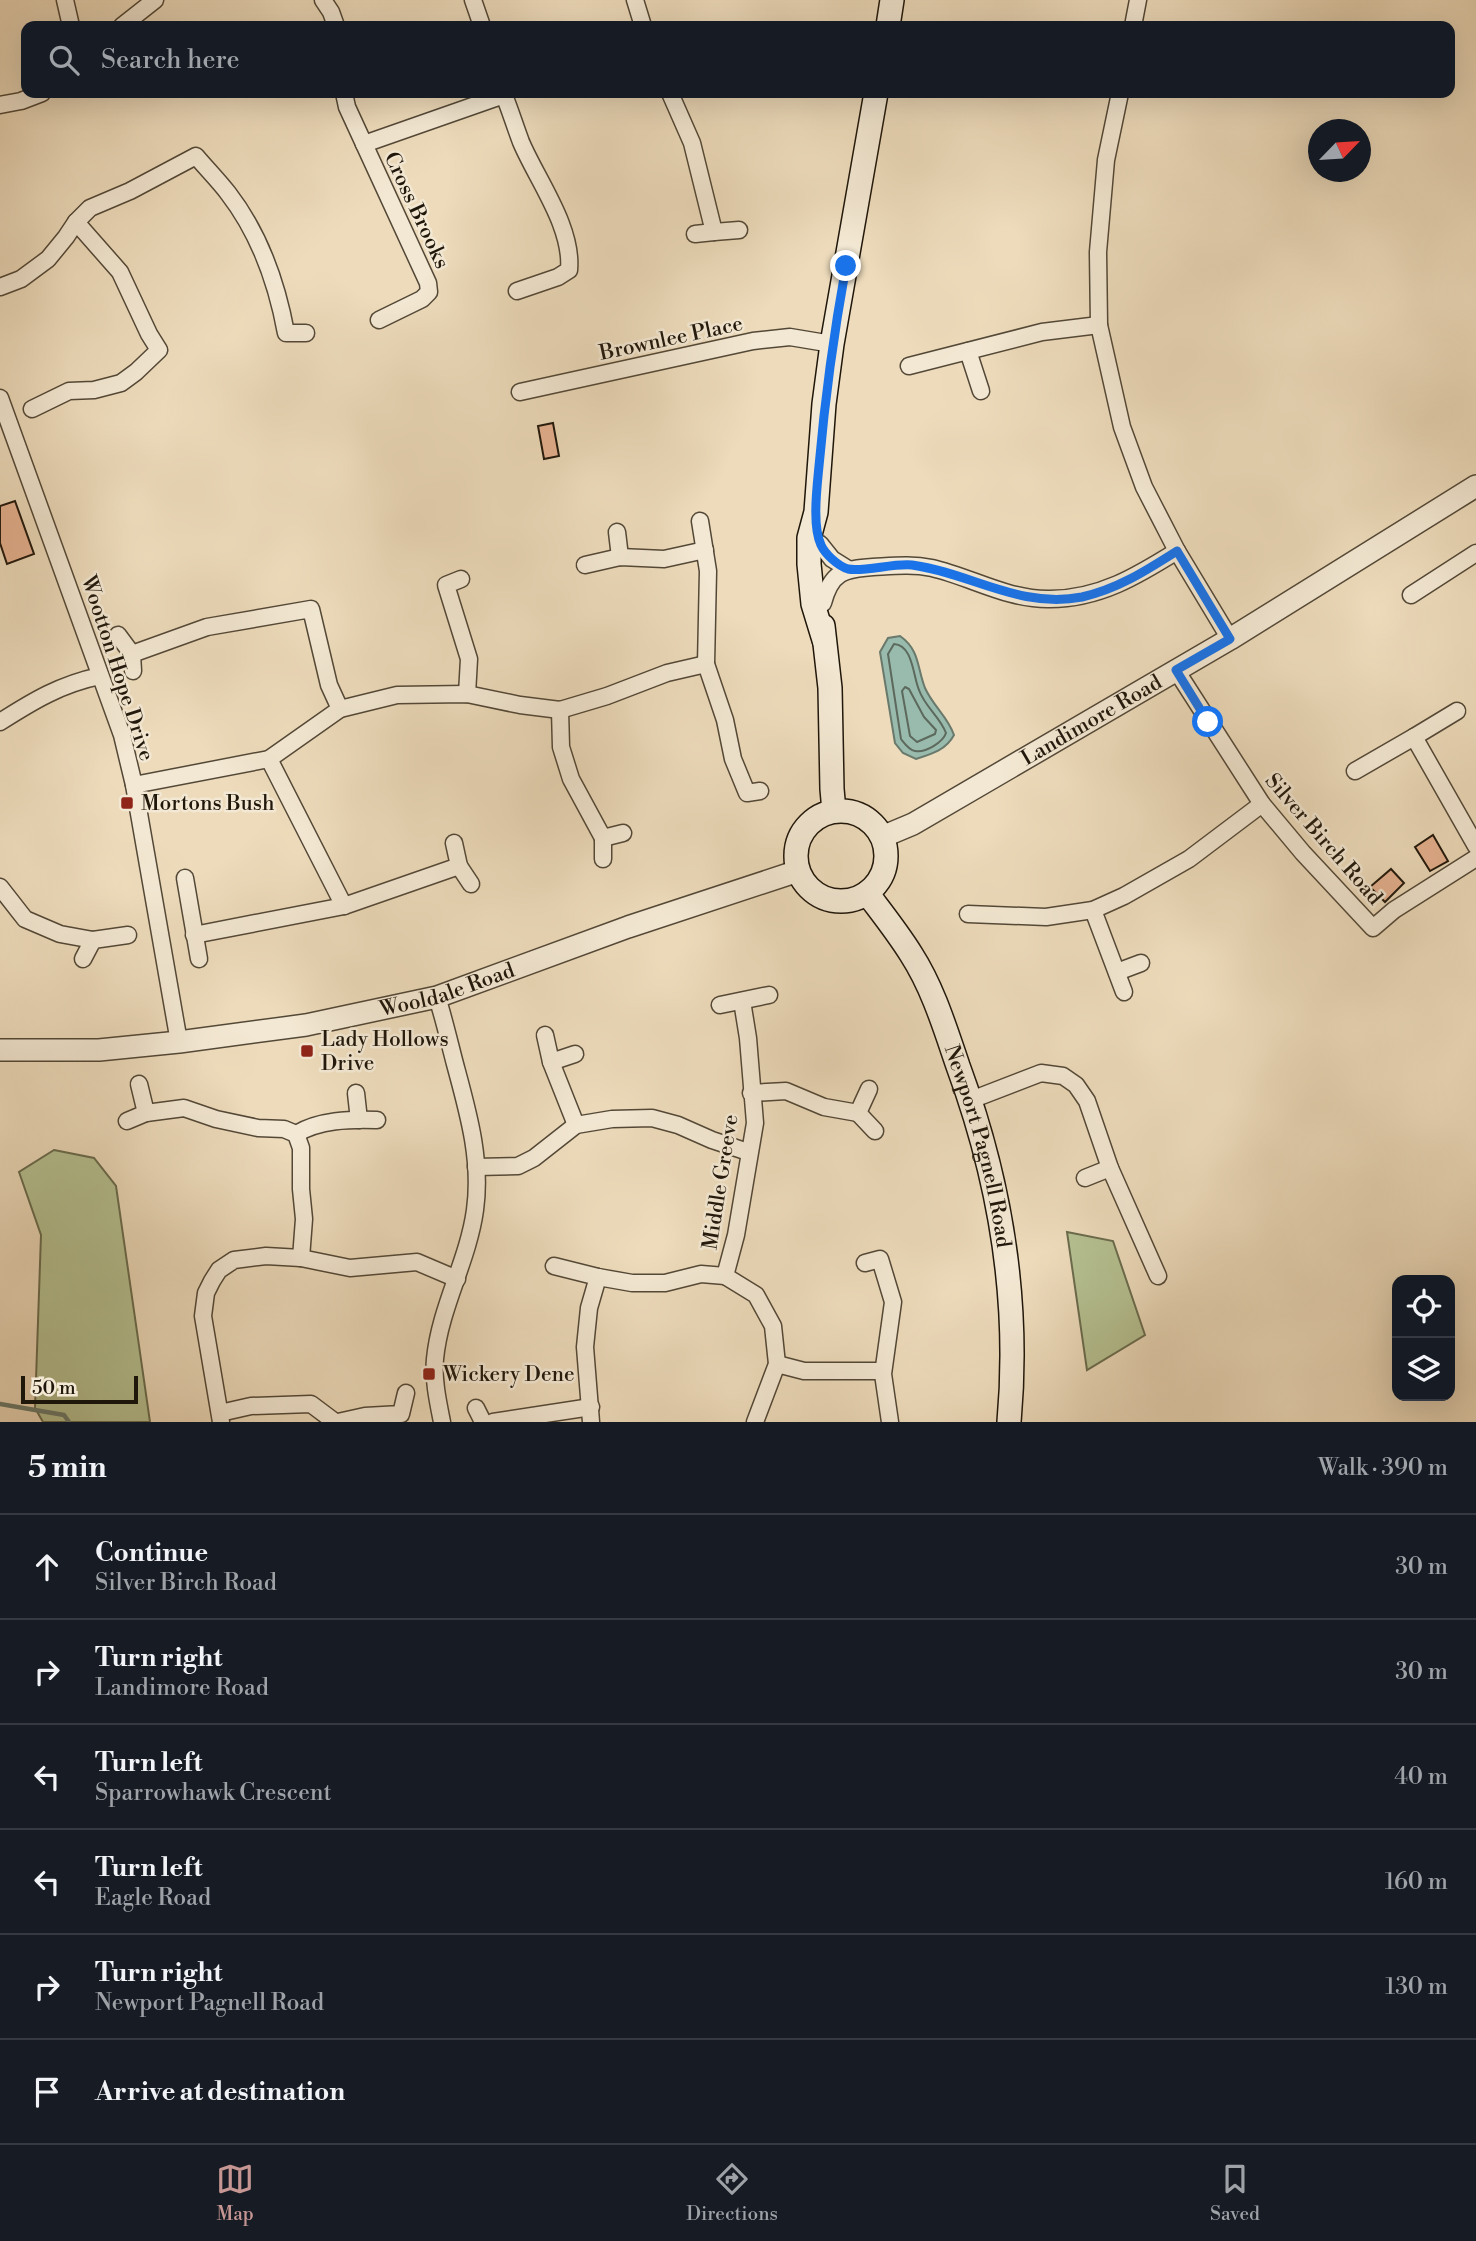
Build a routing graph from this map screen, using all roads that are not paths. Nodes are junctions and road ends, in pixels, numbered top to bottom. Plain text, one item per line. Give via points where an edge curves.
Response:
1 (65, 0) edge
2 (155, 0) edge
3 (323, 0) edge
4 (473, 0) edge
5 (635, 0) edge
6 (892, 0) edge
7 (1138, 0) edge
8 (70, 21) edge
9 (128, 21) edge
10 (334, 21) edge
11 (480, 21) edge
12 (641, 21) edge
13 (889, 21) edge
14 (1134, 21) edge
15 (29, 98) edge
16 (345, 98) edge
17 (493, 98) edge
18 (506, 98) edge
19 (675, 98) edge
20 (875, 98) edge
21 (1119, 98) edge
22 (0, 105) edge
23 (364, 144) junction
24 (76, 222) junction
25 (739, 230) dead end
26 (714, 232) junction
27 (695, 234) dead end
28 (0, 287) edge
29 (517, 291) dead end
30 (379, 320) dead end
31 (1099, 325) junction
32 (306, 333) dead end
33 (832, 344) junction
34 (968, 351) junction
35 (909, 366) dead end
36 (981, 391) dead end
37 (520, 392) dead end
38 (0, 398) edge
39 (32, 409) dead end
40 (1476, 486) edge
41 (816, 512) junction
42 (700, 521) dead end
43 (617, 532) dead end
44 (820, 544) junction
45 (705, 550) junction
46 (1177, 551) junction
47 (1476, 553) edge
48 (620, 557) junction
49 (585, 565) dead end
50 (848, 569) junction
51 (461, 579) dead end
52 (1411, 595) dead end
53 (823, 603) junction
54 (118, 635) dead end
55 (1230, 639) junction
56 (824, 640) junction
57 (132, 654) junction
58 (706, 664) junction
59 (1176, 670) junction
60 (133, 671) dead end
61 (100, 676) junction
62 (467, 694) junction
63 (340, 709) junction
64 (560, 710) junction
65 (1457, 711) dead end
66 (0, 722) edge
67 (1414, 737) junction
68 (269, 759) junction
69 (1355, 771) dead end
70 (134, 785) junction
71 (760, 791) dead end
72 (1262, 804) junction
73 (834, 811) junction
74 (623, 833) dead end
75 (882, 837) junction
76 (603, 838) junction
77 (454, 843) dead end
78 (1476, 846) edge
79 (1476, 858) edge
80 (603, 859) dead end
81 (459, 866) junction
82 (798, 871) junction
83 (185, 878) dead end
84 (471, 884) dead end
85 (0, 887) edge
86 (867, 894) junction
87 (344, 906) junction
88 (1093, 910) junction
89 (968, 914) dead end
90 (128, 935) dead end
91 (194, 935) junction
92 (93, 940) junction
93 (83, 959) dead end
94 (199, 959) dead end
95 (1141, 963) dead end
96 (1117, 972) junction
97 (1124, 992) dead end
98 (769, 995) dead end
99 (437, 997) junction
100 (742, 1000) junction
101 (720, 1005) dead end
102 (545, 1035) dead end
103 (179, 1042) junction
104 (0, 1050) edge
105 (575, 1054) dead end
106 (551, 1062) junction
107 (139, 1084) dead end
108 (869, 1089) dead end
109 (356, 1093) dead end
110 (751, 1094) junction
111 (971, 1100) junction
112 (146, 1113) junction
113 (858, 1113) junction
114 (359, 1119) junction
115 (377, 1120) dead end
116 (127, 1121) dead end
117 (576, 1125) junction
118 (875, 1131) dead end
119 (296, 1134) junction
120 (748, 1152) junction
121 (476, 1167) junction
122 (1110, 1168) junction
123 (1085, 1178) dead end
124 (300, 1258) junction
125 (865, 1263) dead end
126 (554, 1266) dead end
127 (725, 1276) junction
128 (1158, 1276) dead end
129 (598, 1277) junction
130 (457, 1279) junction
131 (777, 1364) junction
132 (883, 1371) junction
133 (405, 1393) dead end
134 (591, 1415) edge
135 (221, 1417) edge
136 (337, 1422) edge
137 (442, 1422) edge
138 (493, 1422) edge
139 (755, 1422) edge
140 (891, 1422) edge
141 (1009, 1422) edge

1 - 8 street
2 - 9 street
3 - 10 street
4 - 11 street
5 - 12 street
6 - 13 main road
7 - 14 street
15 - 22 street
16 - 23 street, Cross Brooks
17 - 23 street
18 - 29 street via 561,225 570,257 569,270
19 - 26 street via 692,143
20 - 33 main road
21 - 31 street via 1106,160 1099,239
23 - 30 street, Cross Brooks via 429,292
24 - 28 street via 48,259 21,279
24 - 32 street via 90,208 196,156 249,227 267,263 286,333
24 - 39 street via 120,272 159,350 121,383 69,391
25 - 26 street
26 - 27 street
31 - 34 street via 1042,332
31 - 46 street via 1122,427 1144,487
33 - 37 street, Brownlee Place via 790,337 752,341
33 - 41 main road
34 - 35 street
34 - 36 street
38 - 61 street, Wootton Hope Drive
40 - 55 street, Landimore Road
41 - 44 main road
41 - 56 main road via 809,564 813,604
42 - 45 street
43 - 48 street
44 - 50 street
44 - 53 main road
45 - 48 street via 664,559
45 - 58 street
46 - 50 street via 1137,577 1107,589 1049,600 1016,596 908,565
46 - 55 street
47 - 52 street
48 - 49 street
50 - 53 street via 834,578
51 - 62 street via 446,585 469,659
53 - 56 main road
54 - 57 street
55 - 59 street, Landimore Road
56 - 73 main road
57 - 60 street
57 - 63 street via 207,627 312,609 329,685
58 - 64 street
58 - 71 street via 747,793
59 - 72 street, Silver Birch Road
59 - 75 street, Landimore Road via 913,824
61 - 66 street via 37,697
61 - 70 street, Wootton Hope Drive
62 - 63 street via 397,695
62 - 64 street
63 - 68 street
64 - 76 street via 561,747 571,779
65 - 67 street
67 - 69 street
67 - 78 street
68 - 70 street
68 - 87 street
70 - 103 street, Wootton Hope Drive
72 - 79 street, Silver Birch Road via 1373,928
72 - 88 street via 1189,859
73 - 75 main road via 862,816
73 - 82 main road via 819,816 798,839
74 - 76 street
75 - 86 main road via 884,868
76 - 80 street
77 - 81 street
81 - 84 street
81 - 87 street
82 - 86 main road via 819,896 835,901
82 - 99 street, Wooldale Road
83 - 91 street
85 - 92 street via 25,919 60,934
86 - 111 main road, Newport Pagnell Road via 912,954 939,1010
87 - 91 street
88 - 89 street via 1046,917
88 - 96 street
90 - 92 street
91 - 94 street
92 - 93 street
95 - 96 street
96 - 97 street
98 - 100 street
99 - 103 street, Wooldale Road via 306,1025
99 - 121 street via 471,1121
100 - 101 street
100 - 110 street, Middle Greeve
102 - 106 street
103 - 104 street, Wooldale Road via 99,1050
105 - 106 street
106 - 117 street
107 - 112 street
108 - 113 street
109 - 114 street
110 - 113 street, Middle Greeve via 786,1091 824,1107
110 - 120 street, Middle Greeve via 755,1122
111 - 122 street via 1041,1073 1063,1076 1087,1101
111 - 141 main road, Newport Pagnell Road via 1002,1229 1012,1318
112 - 116 street
112 - 119 street via 184,1108
113 - 118 street
114 - 115 street
114 - 119 street via 310,1126
117 - 120 street via 652,1118
117 - 121 street via 518,1166
119 - 124 street via 301,1148 304,1219
120 - 127 street, Middle Greeve via 737,1235
121 - 130 street via 469,1244
122 - 123 street
122 - 128 street
124 - 130 street via 349,1268 417,1262
124 - 135 street via 234,1260 219,1270 206,1293 203,1316
125 - 132 street via 880,1259 894,1302
126 - 129 street, Middle Greeve
127 - 129 street, Middle Greeve via 701,1275 665,1283
127 - 131 street, Middle Greeve via 756,1295 773,1326
129 - 134 street via 585,1347
130 - 137 street via 435,1359
131 - 132 street via 804,1371
131 - 139 street, Middle Greeve
132 - 140 street
133 - 136 street via 401,1414
134 - 138 street
135 - 136 street via 251,1406 311,1404

